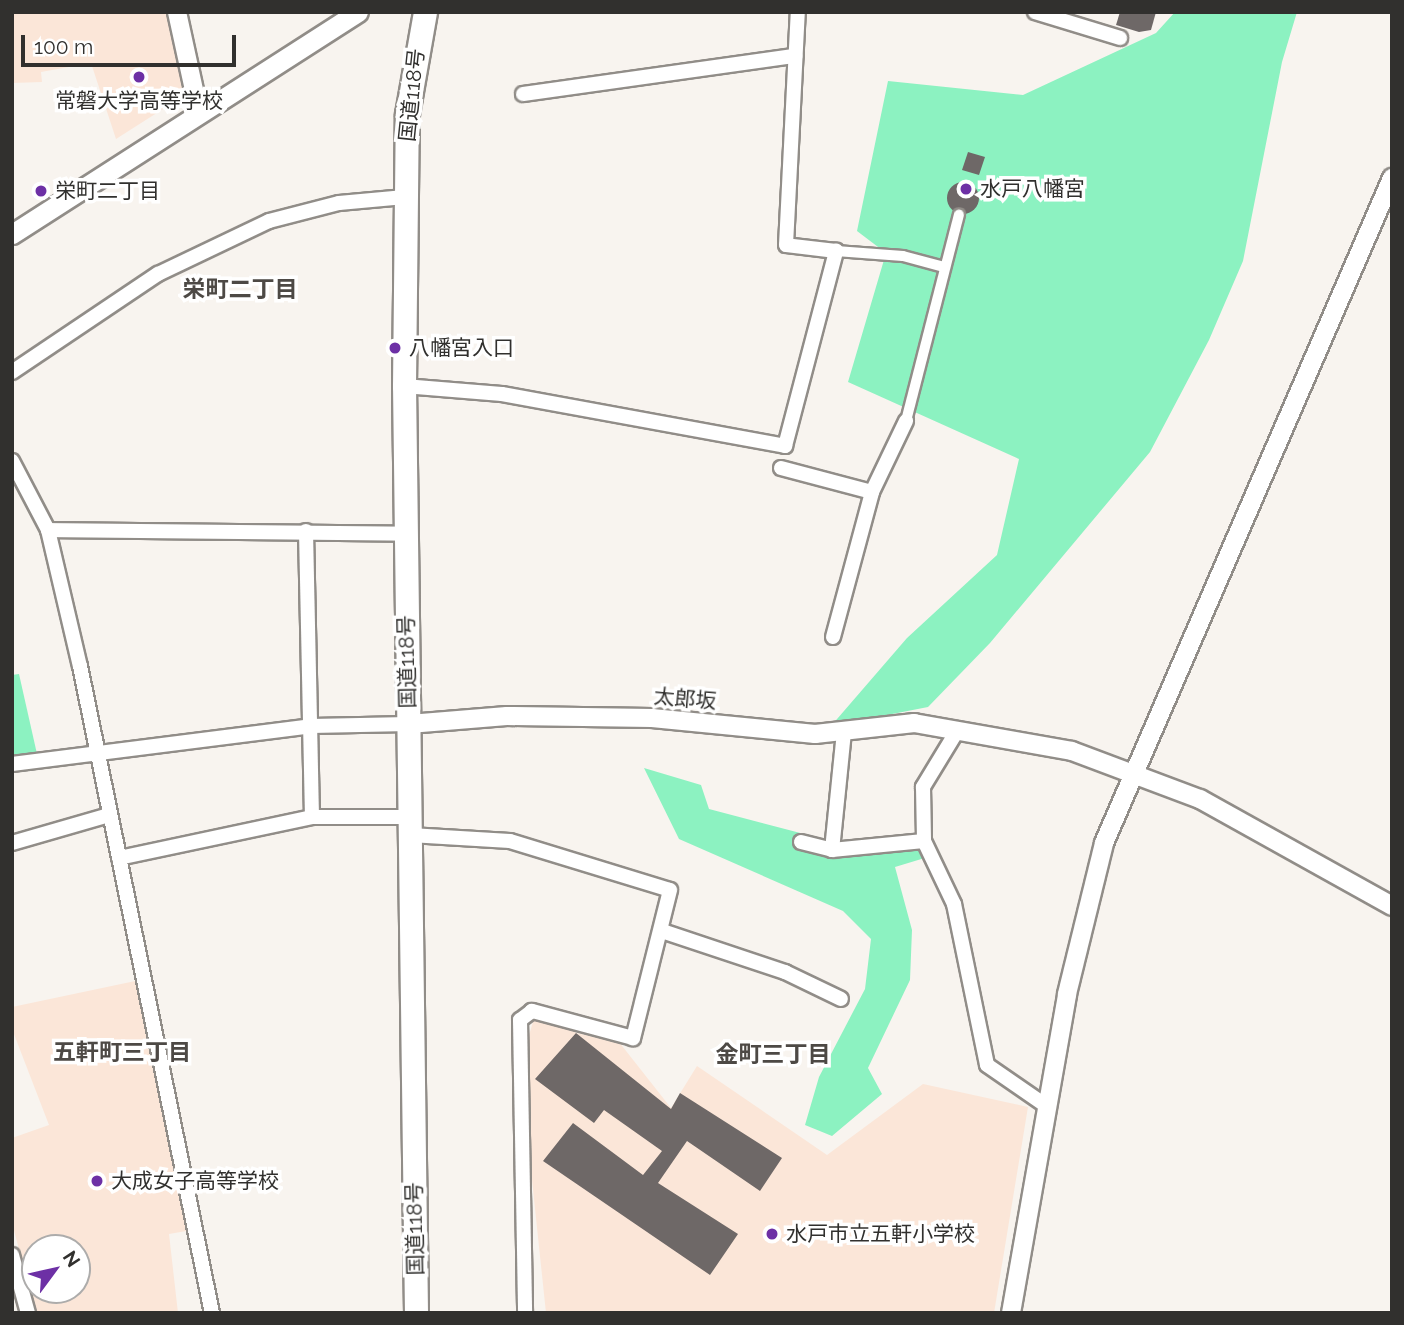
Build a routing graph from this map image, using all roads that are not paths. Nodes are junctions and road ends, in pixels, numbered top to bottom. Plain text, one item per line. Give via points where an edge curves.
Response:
1 (177, 12) edge
2 (358, 12) edge
3 (425, 12) edge
4 (797, 12) edge
5 (1035, 12) edge
6 (1120, 38) dead end
7 (796, 56) junction
8 (523, 94) dead end
9 (199, 113) junction
10 (1392, 178) edge
11 (405, 197) junction
12 (959, 215) dead end
13 (12, 234) edge
14 (836, 251) junction
15 (944, 267) junction
16 (12, 372) edge
17 (404, 386) junction
18 (906, 421) joint
19 (12, 461) edge
20 (781, 468) dead end
21 (872, 492) junction
22 (48, 530) junction
23 (306, 531) junction
24 (405, 534) junction
25 (833, 637) dead end
26 (408, 724) junction
27 (311, 726) junction
28 (844, 731) junction
29 (957, 731) junction
30 (97, 755) junction
31 (12, 764) edge
32 (1132, 772) junction
33 (109, 815) junction
34 (312, 817) junction
35 (409, 826) junction
36 (923, 841) junction
37 (801, 842) dead end
38 (12, 843) edge
39 (832, 850) junction
40 (119, 858) junction
41 (1392, 906) edge
42 (662, 931) junction
43 (841, 999) dead end
44 (1045, 1105) junction
45 (12, 1255) edge
46 (28, 1313) edge
47 (212, 1313) edge
48 (416, 1313) edge
49 (524, 1313) edge
50 (1011, 1313) edge

1 - 9 street
2 - 9 main road
3 - 11 highway, 国道118号 via 407,114
4 - 7 street
5 - 6 street
7 - 8 street
7 - 14 street via 786,245
9 - 13 main road
10 - 32 street via 1296,411
11 - 16 street via 339,203 269,221 158,274
11 - 17 highway, 国道118号
12 - 15 street
14 - 15 street via 903,256
14 - 17 street via 785,446 502,394
15 - 18 street
17 - 24 highway, 国道118号
18 - 21 street
19 - 22 street
20 - 21 street
21 - 25 street
22 - 23 street
22 - 30 street
23 - 24 street
23 - 27 street
24 - 26 highway, 国道118号
26 - 27 street
26 - 28 street, 太郎坂 via 507,716 652,718 815,734
26 - 35 highway, 国道118号
27 - 30 street
27 - 34 street
28 - 29 street, 太郎坂 via 914,723
28 - 39 street
29 - 32 street, 太郎坂 via 1072,751
29 - 36 street via 923,787
30 - 31 street
30 - 33 street
32 - 41 street, 太郎坂 via 1200,799
32 - 44 street via 1104,843
33 - 38 street
33 - 40 street
34 - 35 street
34 - 40 street
35 - 42 street via 510,841 670,890
35 - 48 highway, 国道118号
36 - 39 street
36 - 44 street via 954,904 987,1065
37 - 39 street
40 - 47 street
42 - 43 street via 785,972
42 - 49 street via 633,1038 532,1011 520,1020
44 - 50 street
45 - 46 street

